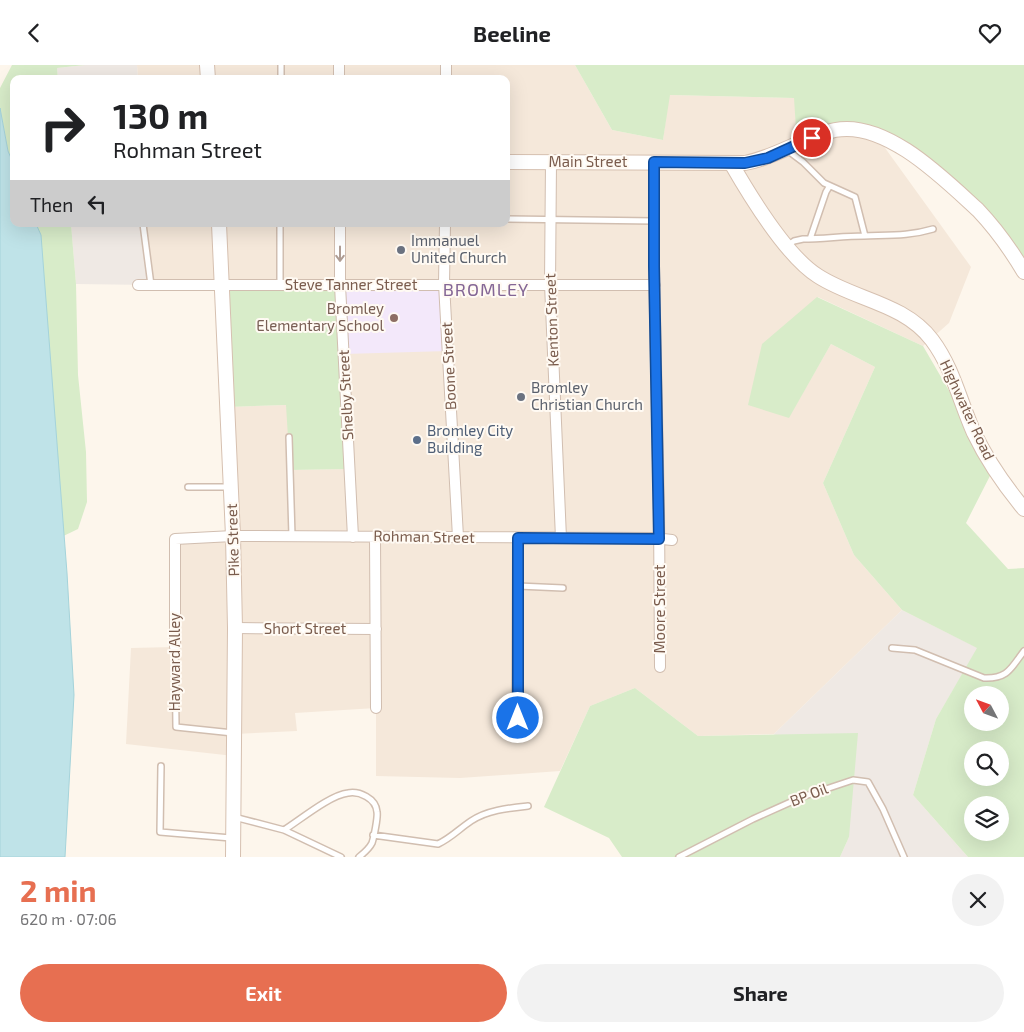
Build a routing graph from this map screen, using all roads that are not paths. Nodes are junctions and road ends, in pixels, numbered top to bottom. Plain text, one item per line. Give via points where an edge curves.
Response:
1 (787, 150) junction
2 (510, 162) edge
3 (551, 162) junction
4 (654, 162) junction
5 (731, 163) junction
6 (829, 187) junction
7 (510, 219) edge
8 (550, 219) junction
9 (654, 221) junction
10 (143, 227) edge
11 (219, 227) edge
12 (280, 227) edge
13 (340, 227) edge
14 (445, 227) edge
15 (933, 229) dead end
16 (866, 236) junction
17 (810, 239) junction
18 (787, 246) junction
19 (1024, 272) edge
20 (222, 284) junction
21 (444, 284) junction
22 (550, 284) junction
23 (138, 285) dead end
24 (151, 285) junction
25 (280, 285) junction
26 (340, 285) junction
27 (655, 285) junction
28 (289, 437) dead end
29 (188, 487) dead end
30 (231, 487) junction
31 (1024, 509) edge
32 (234, 536) junction
33 (292, 537) junction
34 (353, 537) junction
35 (375, 537) junction
36 (458, 537) junction
37 (518, 538) junction
38 (561, 538) junction
39 (175, 539) joint
40 (659, 539) junction
41 (672, 540) dead end
42 (518, 586) junction
43 (563, 588) dead end
44 (235, 629) junction
45 (376, 629) junction
46 (175, 647) joint
47 (892, 648) dead end
48 (1024, 651) edge
49 (660, 667) dead end
50 (376, 708) dead end
51 (518, 718) dead end
52 (235, 734) junction
53 (161, 766) dead end
54 (528, 805) dead end
55 (233, 817) junction
56 (284, 830) junction
57 (373, 835) junction
58 (233, 838) junction
59 (233, 857) edge
60 (341, 857) edge
61 (359, 857) edge
62 (679, 857) edge
63 (904, 857) edge

1 - 5 street, Main Street via 757,161
1 - 6 lane
1 - 19 street, Main Street via 836,130 853,129 888,139 909,152 978,210
2 - 3 street, Main Street
3 - 4 street, Main Street
3 - 8 street, Kenton Street
4 - 5 street, Main Street
4 - 9 street, Moore Street
5 - 18 street, Highwater Road
6 - 16 lane via 855,197
6 - 17 lane
7 - 8 lane
8 - 9 lane
8 - 22 street, Kenton Street
9 - 27 street, Moore Street
10 - 24 lane
11 - 20 street, Pike Street
12 - 25 lane
13 -> 26 street, Shelby Street
14 - 21 street, Boone Street
15 - 16 lane via 916,234
16 - 17 lane
17 - 18 lane via 794,241
18 - 31 street, Highwater Road via 817,276 891,307 907,316 932,340 947,364 974,433 994,468
20 - 24 street, Steve Tanner Street
20 - 25 street, Steve Tanner Street
20 - 30 street, Pike Street
21 - 22 street, Steve Tanner Street
21 - 26 street, Steve Tanner Street
21 - 36 street, Boone Street
22 - 27 street, Steve Tanner Street
22 - 38 street, Kenton Street
23 - 24 street, Steve Tanner Street
25 - 26 street, Steve Tanner Street
26 - 34 street, Shelby Street
27 - 40 street, Moore Street
28 - 33 lane
29 - 30 lane
30 - 32 street, Pike Street
32 - 33 street, Rohman Street
32 - 39 street, Rohman Street
32 - 44 street, Pike Street
33 - 34 street, Rohman Street
34 - 35 street, Rohman Street
35 - 36 street, Rohman Street
35 - 45 street
36 - 37 street, Rohman Street
37 - 38 street, Rohman Street
37 - 42 street
38 - 40 street, Rohman Street
39 - 46 street, Hayward Alley
40 - 41 street, Rohman Street
40 - 49 street, Moore Street
42 - 43 lane
42 - 51 street
44 - 45 street, Short Street
44 - 52 street, Pike Street
45 - 50 street
46 - 52 lane, Hayward Alley via 176,727
47 - 48 lane via 915,650 984,678 1002,676 1011,670
52 - 55 street, Pike Street
53 - 58 lane via 160,832
54 - 57 lane via 501,809 472,820 448,840 438,843
55 - 56 lane
55 - 58 street, Pike Street
56 - 57 lane via 332,798 358,792 372,801 378,811
56 - 60 lane
57 - 61 lane via 372,843
58 - 59 street, Pike Street
62 - 63 lane, BP Oil via 802,797 853,780 868,782

